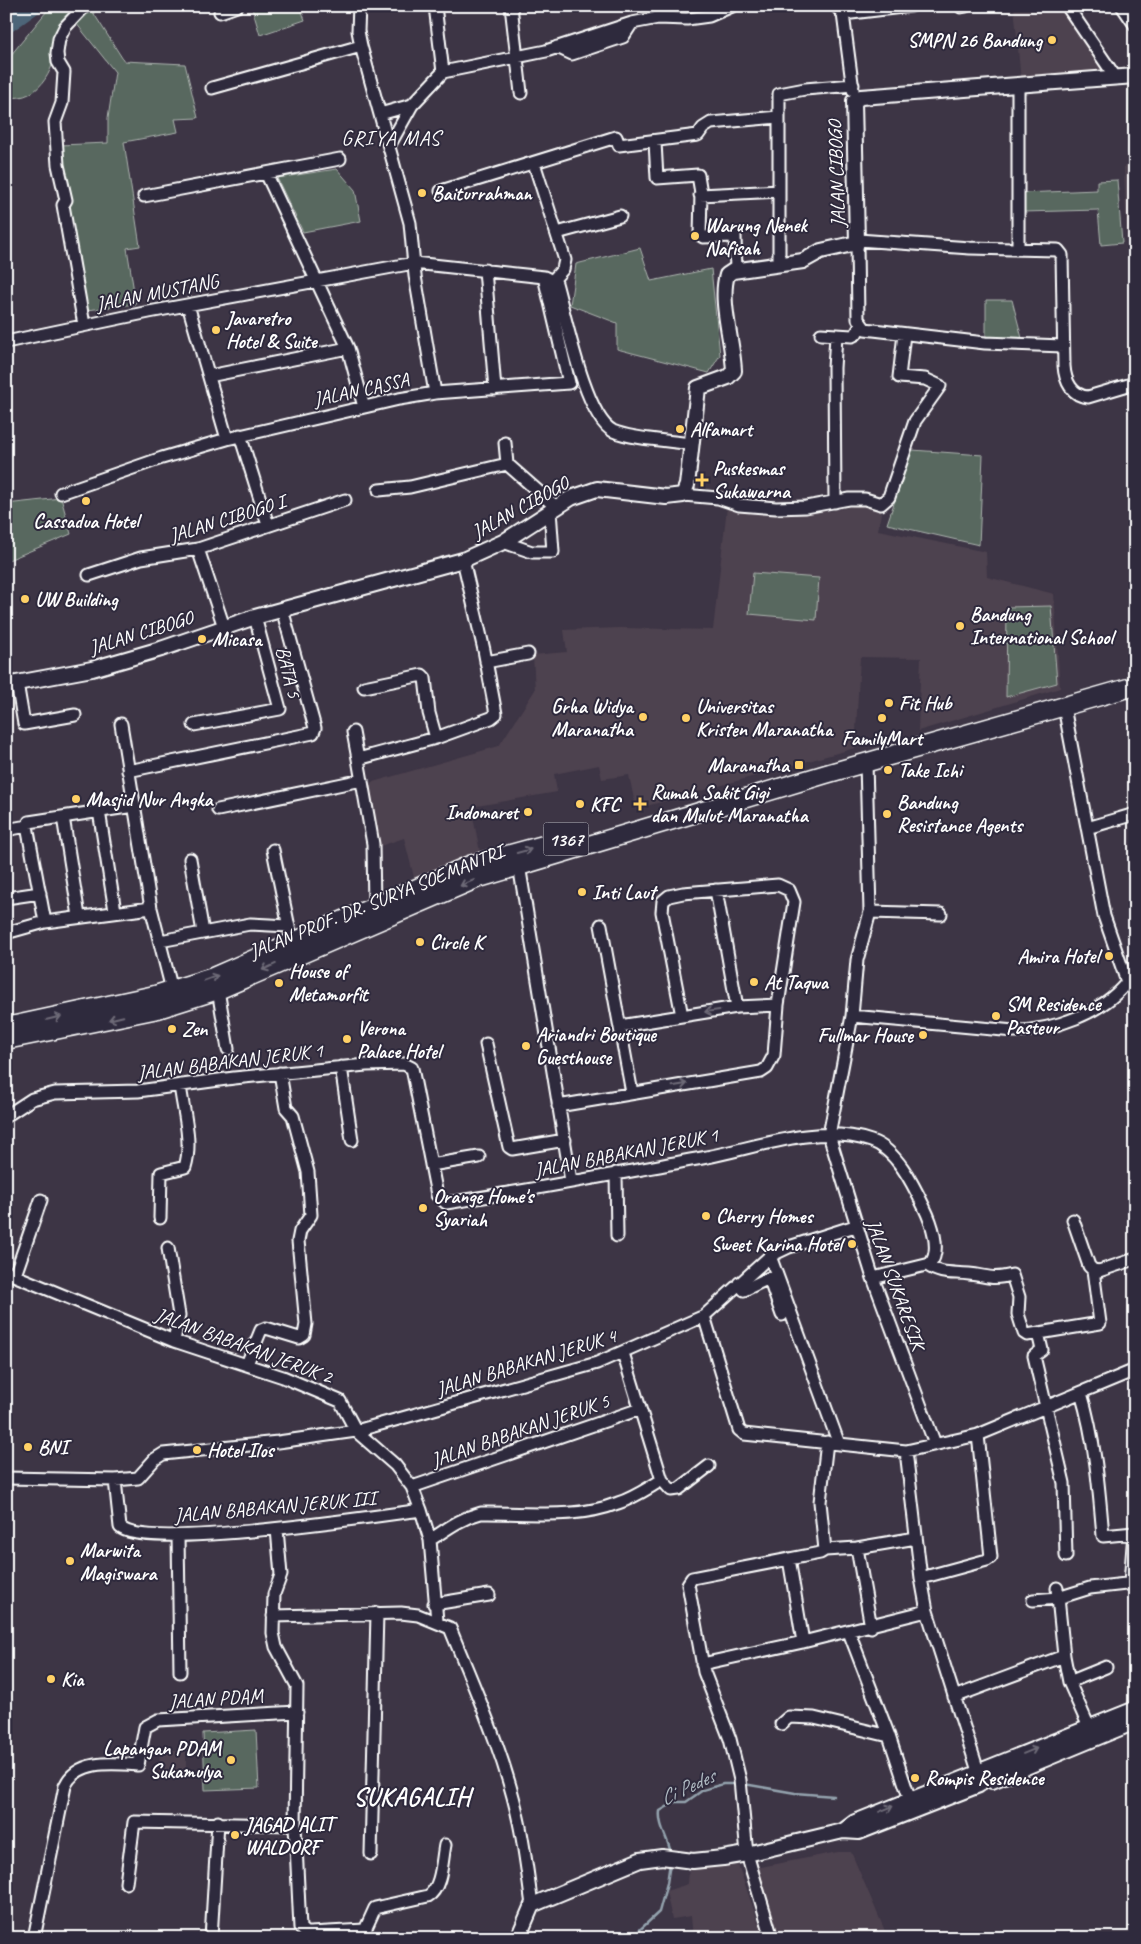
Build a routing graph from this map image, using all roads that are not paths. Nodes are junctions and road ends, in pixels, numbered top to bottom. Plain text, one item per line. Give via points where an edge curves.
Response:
1 (85, 6) edge
2 (237, 6) edge
3 (350, 6) edge
4 (359, 6) edge
5 (435, 6) edge
6 (511, 6) edge
7 (732, 6) edge
8 (911, 6) edge
9 (966, 6) edge
10 (1067, 6) edge
11 (1122, 6) edge
12 (961, 7) edge
13 (839, 10) edge
14 (220, 12) dead end
15 (1135, 25) edge
16 (358, 31) junction
17 (361, 46) junction
18 (515, 57) junction
19 (443, 72) junction
20 (1135, 76) edge
21 (1116, 78) junction
22 (853, 85) junction
23 (1018, 86) junction
24 (212, 88) dead end
25 (521, 93) dead end
26 (854, 101) junction
27 (412, 105) junction
28 (380, 114) junction
29 (778, 117) junction
30 (656, 142) junction
31 (389, 146) junction
32 (340, 159) dead end
33 (534, 163) junction
34 (266, 173) junction
35 (441, 191) dead end
36 (779, 191) junction
37 (700, 195) junction
38 (144, 196) dead end
39 (620, 216) dead end
40 (556, 233) junction
41 (858, 242) junction
42 (1018, 249) junction
43 (414, 263) junction
44 (779, 264) junction
45 (485, 270) junction
46 (736, 271) junction
47 (549, 278) junction
48 (316, 280) junction
49 (188, 305) junction
50 (84, 325) junction
51 (861, 325) junction
52 (821, 334) dead end
53 (904, 334) junction
54 (836, 336) junction
55 (6, 341) edge
56 (1063, 346) junction
57 (348, 348) junction
58 (209, 376) junction
59 (1135, 383) edge
60 (495, 389) junction
61 (435, 393) junction
62 (364, 407) junction
63 (240, 436) junction
64 (227, 439) junction
65 (505, 443) dead end
66 (692, 444) junction
67 (507, 464) junction
68 (379, 490) dead end
69 (61, 493) dead end
70 (683, 495) junction
71 (345, 500) dead end
72 (834, 502) junction
73 (553, 508) junction
74 (268, 525) junction
75 (503, 542) junction
76 (198, 550) junction
77 (463, 560) junction
78 (89, 575) dead end
79 (282, 609) junction
80 (255, 617) junction
81 (224, 627) junction
82 (528, 654) dead end
83 (486, 662) junction
84 (1135, 675) edge
85 (12, 684) edge
86 (1135, 686) edge
87 (364, 687) dead end
88 (1064, 707) junction
89 (75, 715) dead end
90 (121, 724) dead end
91 (194, 725) dead end
92 (353, 732) dead end
93 (436, 738) junction
94 (358, 759) junction
95 (866, 763) junction
96 (128, 770) junction
97 (362, 780) junction
98 (134, 806) junction
99 (218, 810) dead end
100 (100, 811) junction
101 (1135, 814) edge
102 (64, 817) junction
103 (27, 826) junction
104 (1087, 828) junction
105 (6, 830) edge
106 (273, 850) dead end
107 (190, 859) dead end
108 (520, 865) junction
109 (716, 890) junction
110 (40, 893) junction
111 (6, 898) edge
112 (151, 908) junction
113 (374, 908) junction
114 (115, 911) junction
115 (870, 912) junction
116 (941, 914) dead end
117 (79, 916) junction
118 (45, 922) junction
119 (601, 925) dead end
120 (289, 926) junction
121 (6, 932) edge
122 (203, 932) junction
123 (160, 941) junction
124 (292, 944) junction
125 (172, 990) junction
126 (218, 990) junction
127 (778, 1004) junction
128 (737, 1007) junction
129 (682, 1016) junction
130 (852, 1016) junction
131 (620, 1026) junction
132 (6, 1027) edge
133 (6, 1040) edge
134 (486, 1044) dead end
135 (228, 1049) dead end
136 (341, 1067) junction
137 (280, 1074) junction
138 (180, 1085) junction
139 (632, 1093) junction
140 (558, 1106) junction
141 (6, 1116) edge
142 (829, 1135) junction
143 (352, 1140) dead end
144 (565, 1140) junction
145 (479, 1157) dead end
146 (431, 1165) junction
147 (616, 1173) junction
148 (572, 1182) junction
149 (41, 1200) dead end
150 (160, 1218) dead end
151 (1073, 1220) dead end
152 (855, 1226) junction
153 (617, 1236) dead end
154 (168, 1248) dead end
155 (770, 1256) junction
156 (1135, 1259) edge
157 (927, 1265) junction
158 (1093, 1270) junction
159 (10, 1273) edge
160 (873, 1278) junction
161 (739, 1283) junction
162 (782, 1315) dead end
163 (704, 1316) junction
164 (1038, 1333) junction
165 (174, 1341) junction
166 (622, 1353) junction
167 (247, 1364) junction
168 (1135, 1370) edge
169 (1081, 1393) junction
170 (1047, 1407) junction
171 (640, 1409) junction
172 (356, 1431) junction
173 (978, 1436) junction
174 (827, 1442) junction
175 (839, 1444) junction
176 (935, 1444) junction
177 (906, 1451) junction
178 (709, 1466) dead end
179 (6, 1478) edge
180 (115, 1480) junction
181 (662, 1480) junction
182 (412, 1487) junction
183 (421, 1510) junction
184 (278, 1529) junction
185 (178, 1536) junction
186 (916, 1538) junction
187 (430, 1540) junction
188 (857, 1548) junction
189 (825, 1550) junction
190 (1066, 1556) dead end
191 (789, 1559) junction
192 (921, 1578) junction
193 (1132, 1583) edge
194 (1057, 1593) junction
195 (489, 1595) dead end
196 (1033, 1600) dead end
197 (434, 1604) junction
198 (927, 1611) junction
199 (378, 1612) junction
200 (272, 1616) junction
201 (437, 1621) junction
202 (871, 1627) junction
203 (849, 1632) junction
204 (804, 1642) junction
205 (1064, 1656) junction
206 (702, 1664) junction
207 (1106, 1667) dead end
208 (180, 1672) dead end
209 (1069, 1682) junction
210 (954, 1697) junction
211 (1135, 1709) edge
212 (296, 1712) junction
213 (1135, 1722) edge
214 (781, 1724) dead end
215 (1092, 1732) junction
216 (889, 1736) junction
217 (982, 1776) junction
218 (912, 1805) junction
219 (218, 1822) junction
220 (295, 1825) junction
221 (445, 1844) dead end
222 (372, 1854) dead end
223 (747, 1854) junction
224 (126, 1883) dead end
225 (532, 1905) junction
226 (303, 1931) edge
227 (34, 1938) edge
228 (211, 1938) edge
229 (518, 1938) edge
230 (772, 1938) edge

1 - 50 street via 65,27 59,39 58,62 64,72 62,103 55,122 58,165 66,200 63,205
2 - 14 street
3 - 16 street
4 - 16 street
5 - 19 street
6 - 18 street
7 - 18 street via 708,16 658,18 632,23
8 - 13 street
9 - 12 street
10 - 21 street
11 - 15 street
13 - 22 street
16 - 17 street
17 - 24 street
17 - 28 street
18 - 19 street
18 - 25 street
19 - 27 street
20 - 21 street, JALAN CIBOGO
21 - 23 street, JALAN CIBOGO
22 - 26 street
22 - 29 street via 780,93
23 - 26 street, JALAN CIBOGO via 861,97
23 - 42 street
26 - 41 street, JALAN CIBOGO
27 - 28 street
27 - 31 street
28 - 31 street
29 - 30 street via 711,123 698,135
29 - 36 street
30 - 33 street via 619,145 616,137
30 - 37 street via 657,178 698,175
31 - 43 street via 410,223
32 - 34 street
33 - 35 street
33 - 40 street
34 - 38 street
34 - 48 street
36 - 37 street
36 - 44 street
37 - 46 street via 700,235 735,236
39 - 40 street
40 - 47 street via 565,260 563,269
41 - 42 street
41 - 44 street, JALAN CIBOGO via 821,252 803,261
41 - 51 street via 858,319
42 - 56 street via 1056,249 1062,255
43 - 45 street, JALAN MUSTANG
43 - 48 street, JALAN MUSTANG
43 - 61 street
44 - 46 street, JALAN CIBOGO
45 - 47 street, JALAN MUSTANG
45 - 60 street
46 - 66 street via 727,275 724,290 734,370 728,377 698,388
47 - 60 street, JALAN CASSA via 570,382
47 - 66 street via 581,378 608,427 620,433
48 - 49 street, JALAN MUSTANG
48 - 57 street
49 - 50 street, JALAN MUSTANG
49 - 58 street
50 - 55 street, JALAN MUSTANG
51 - 53 street via 872,332
51 - 54 street via 852,336
52 - 54 street
53 - 56 street via 985,343
53 - 72 street via 899,377 925,379 940,386 915,421 889,497 881,504 865,499
54 - 72 street
56 - 59 street via 1065,375 1076,394 1088,397
57 - 58 street
57 - 62 street
58 - 64 street
60 - 61 street, JALAN CASSA
61 - 62 street, JALAN CASSA
62 - 63 street, JALAN CASSA
63 - 64 street, JALAN CASSA
63 - 74 street
64 - 69 street, JALAN CASSA
65 - 67 street
66 - 70 street
67 - 68 street via 410,487
67 - 73 street
70 - 72 street via 776,508
70 - 73 street, JALAN CIBOGO via 666,497 597,489
71 - 74 street, JALAN CIBOGO I
73 - 75 street, JALAN CIBOGO
73 - 75 street via 553,552 526,550
74 - 76 street, JALAN CIBOGO I
75 - 77 street, JALAN CIBOGO
76 - 78 street, JALAN CIBOGO I via 141,558
76 - 81 street
77 - 79 street, JALAN CIBOGO
77 - 83 street
79 - 80 street, JALAN CIBOGO
79 - 96 street via 315,728 313,732
80 - 81 street, JALAN CIBOGO
80 - 91 street, BATA 5 via 280,710
81 - 85 street, JALAN CIBOGO via 99,667
82 - 83 street
83 - 93 street via 494,717
113 -> 84 main road, JALAN PROF. DR. SURYA SOEMANTRI / 1367 via 470,865
85 - 89 street via 24,724
86 - 88 main road, JALAN PROF. DR. SURYA SOEMANTRI / 1367
87 - 93 street via 422,675
88 - 95 main road, JALAN PROF. DR. SURYA SOEMANTRI / 1367
88 - 104 street
90 - 96 street
92 - 94 street
93 - 94 street
94 - 97 street
95 - 108 main road, JALAN PROF. DR. SURYA SOEMANTRI / 1367
95 - 115 street
96 - 98 street
97 - 99 street
97 - 113 street via 374,844
98 - 100 street
98 - 112 street
100 - 102 street
100 - 114 street
101 - 104 street
102 - 103 street via 29,822
102 - 117 street
103 - 105 street
103 - 110 street
104 - 130 street via 1104,916 1127,982 1120,991 1083,1015 1049,1028 1014,1032
106 - 120 street
107 - 122 street
108 -> 126 main road, JALAN PROF. DR. SURYA SOEMANTRI / 1367 via 476,879
108 - 140 street
109 - 127 street via 778,885 792,894 794,902
109 - 128 street
109 - 129 street via 669,896 661,906
110 - 111 street
110 - 118 street
112 - 114 street
112 - 123 street
113 - 124 main road, JALAN PROF. DR. SURYA SOEMANTRI / 1367
114 - 117 street
115 - 116 street
115 - 130 street via 857,960
117 - 118 street
118 - 121 street
119 - 131 street
120 - 122 street via 250,924
120 - 124 street
122 - 123 street
123 - 125 street
125 -> 124 main road, JALAN PROF. DR. SURYA SOEMANTRI / 1367 via 213,978
132 -> 125 main road, JALAN PROF. DR. SURYA SOEMANTRI / 1367
126 -> 133 main road, JALAN PROF. DR. SURYA SOEMANTRI / 1367 via 158,1009
126 - 135 street
127 - 128 street
139 -> 127 street via 761,1072 774,1055
128 -> 129 street
129 - 131 street
130 - 142 street
131 - 139 street
134 - 144 street via 509,1147
136 - 137 street, JALAN BABAKAN JERUK 1
136 - 143 street
136 - 146 street, JALAN BABAKAN JERUK 1 via 404,1064 412,1068
137 - 138 street, JALAN BABAKAN JERUK 1
137 - 167 street via 286,1108 293,1116 308,1172 311,1214 300,1231 298,1241 306,1324 304,1335 299,1338 266,1328 261,1330
138 - 141 street, JALAN BABAKAN JERUK 1 via 138,1092 45,1094
138 - 150 street via 187,1162 185,1167 161,1173
139 - 140 street
140 - 144 street
142 - 147 street, JALAN BABAKAN JERUK 1 via 808,1135
142 - 152 street, JALAN SUKARESIK
142 - 157 street, JALAN BABAKAN JERUK 1 via 870,1140 890,1152 915,1188 930,1223 935,1249 933,1261
144 - 148 street
145 - 146 street
146 - 148 street, JALAN BABAKAN JERUK 1 via 437,1195 446,1203
147 - 148 street, JALAN BABAKAN JERUK 1
147 - 153 street
149 - 159 street
151 - 158 street
152 - 155 street, JALAN BABAKAN JERUK 4
152 - 160 street, JALAN SUKARESIK
154 - 165 street via 179,1315
155 - 161 street, JALAN BABAKAN JERUK 4
155 - 175 street
156 - 158 street
157 - 160 street
157 - 164 street via 940,1273 988,1278 1015,1273 1018,1314 1024,1334
158 - 164 street via 1100,1323
159 - 165 street, JALAN BABAKAN JERUK 2
160 - 176 street, JALAN SUKARESIK
161 - 162 street via 744,1290 769,1278
161 - 163 street, JALAN BABAKAN JERUK 4
163 - 166 street, JALAN BABAKAN JERUK 4
163 - 174 street via 740,1432
164 - 170 street via 1042,1350 1034,1356
165 - 167 street, JALAN BABAKAN JERUK 2
166 - 171 street
166 - 172 street, JALAN BABAKAN JERUK 4 via 597,1363
167 - 172 street, JALAN BABAKAN JERUK 2 via 340,1401
168 - 169 street
169 - 170 street
169 - 193 street via 1097,1467 1103,1536 1134,1533
170 - 173 street
170 - 190 street via 1064,1484
171 - 181 street
171 - 182 street, JALAN BABAKAN JERUK 5
172 - 180 street, JALAN BABAKAN JERUK 4 via 163,1454 155,1458 138,1478
172 - 182 street, JALAN BABAKAN JERUK 2 via 395,1465
173 - 176 street
173 - 192 street via 991,1557
174 - 175 street
174 - 189 street via 820,1502
175 - 177 street
176 - 177 street
177 - 186 street
178 - 181 street via 679,1489 671,1490
179 - 180 street, JALAN BABAKAN JERUK 4
180 - 185 street, JALAN BABAKAN JERUK III via 118,1523 123,1529
181 - 187 street via 619,1503 586,1511 481,1513 462,1518
182 - 183 street, JALAN BABAKAN JERUK 2
183 - 184 street, JALAN BABAKAN JERUK III
183 - 187 street, JALAN BABAKAN JERUK 2
184 - 185 street, JALAN BABAKAN JERUK III
184 - 200 street via 281,1575 274,1594
185 - 208 street
186 - 188 street
186 - 192 street
187 - 197 street, JALAN BABAKAN JERUK 2
188 - 189 street
188 - 202 street
189 - 191 street
191 - 204 street
191 - 206 street via 688,1581
192 - 198 street
193 - 194 street
194 - 196 street
194 - 205 street
195 - 197 street
197 - 201 street, JALAN BABAKAN JERUK 2
198 - 202 street
198 - 210 street
199 - 200 street
199 - 201 street via 418,1615
199 - 222 street
200 - 212 street via 276,1647 296,1680
201 - 225 street via 450,1628 490,1725 519,1822
202 - 203 street
203 - 204 street
203 - 216 street
204 - 206 street
205 - 209 street
205 - 210 street
206 - 223 street via 709,1690 730,1739 741,1783
207 - 209 street
209 - 215 street
210 - 217 street
211 - 215 street
212 - 220 street
212 - 227 street, JALAN PDAM via 158,1720 145,1727 138,1765 84,1766 73,1773 65,1786
213 - 215 street
214 - 216 street via 789,1717 814,1718
215 - 217 street
216 - 218 street
217 - 218 street
218 - 223 street via 859,1832 843,1831
219 - 220 street
219 - 224 street via 134,1822
219 - 228 street
220 - 226 street
221 - 226 street via 432,1894 375,1908 365,1930
223 - 225 street via 703,1860 662,1857 640,1860
223 - 230 street
225 - 229 street

